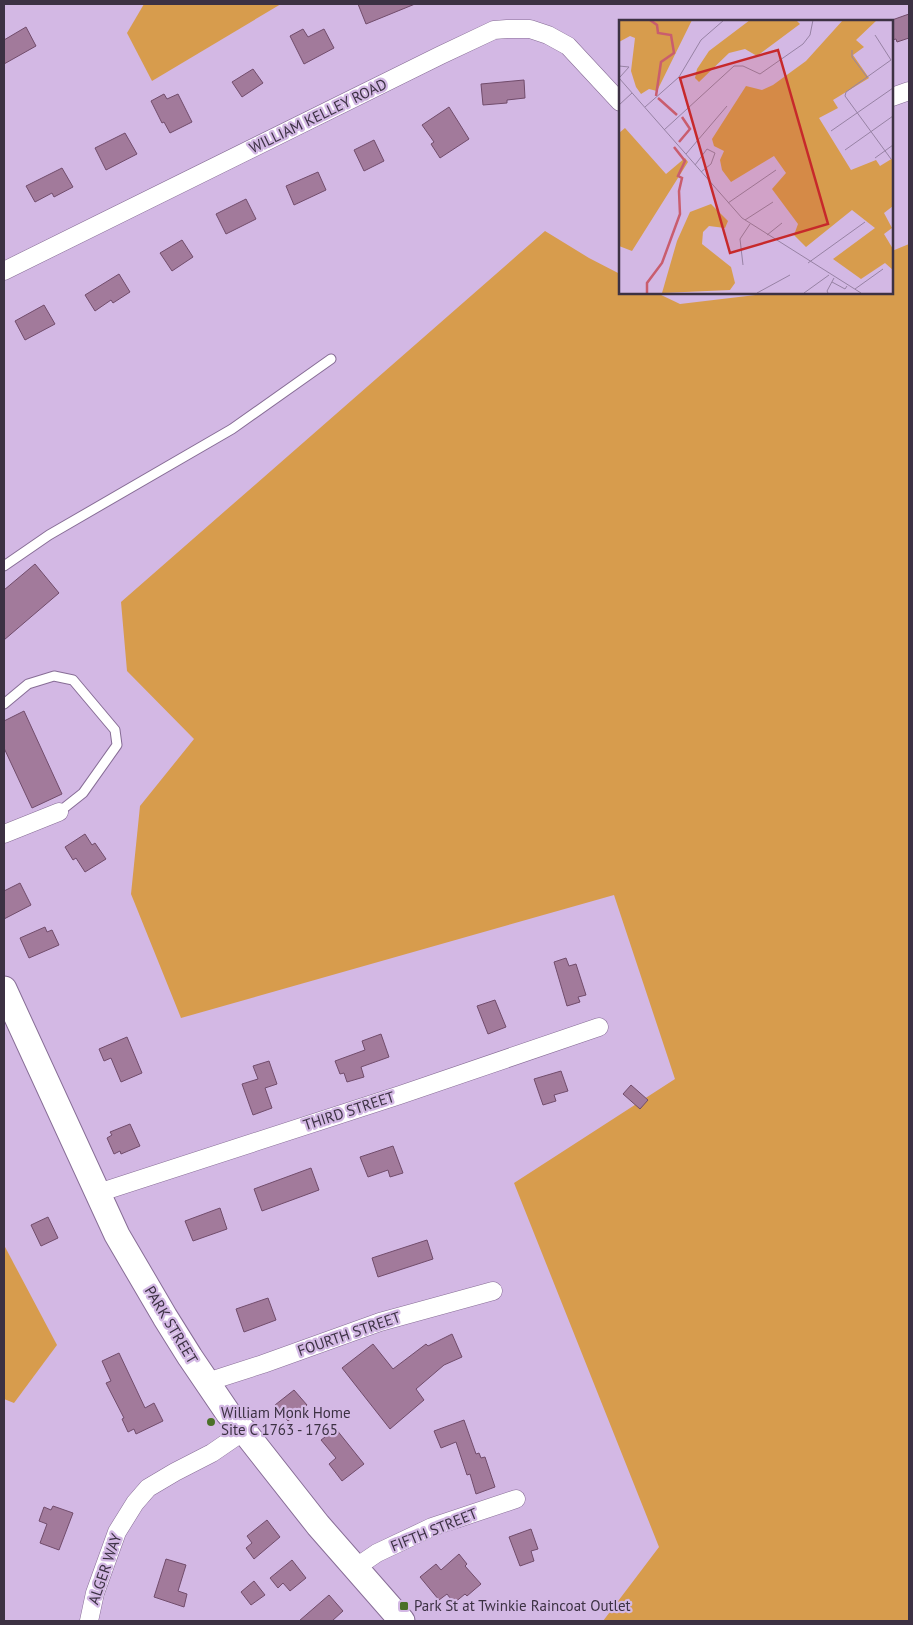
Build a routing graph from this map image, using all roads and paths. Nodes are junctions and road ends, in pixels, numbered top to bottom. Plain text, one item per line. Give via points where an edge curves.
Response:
1 (909, 91) edge
2 (893, 97) edge
3 (619, 101) edge
4 (4, 271) edge
5 (331, 359) dead end
6 (4, 566) edge
7 (4, 704) edge
8 (59, 812) joint
9 (4, 834) edge
10 (4, 989) edge
11 (599, 1027) dead end
12 (98, 1193) junction
13 (493, 1291) dead end
14 (207, 1382) junction
15 (244, 1432) junction
16 (516, 1499) dead end
17 (355, 1568) junction
18 (89, 1621) edge
19 (402, 1621) edge

1 - 2 street
3 - 4 street, WILLIAM KELLEY ROAD via 568,46 548,34 530,30 494,30
5 - 6 lane via 232,429 49,535
7 - 8 lane via 28,684 54,676 73,680 115,730 116,745 83,793
8 - 9 street
10 - 12 main road, PARK STREET
11 - 12 street, THIRD STREET
12 - 14 main road, PARK STREET via 117,1235 164,1317
13 - 14 street, FOURTH STREET via 380,1322
14 - 15 main road, PARK STREET
15 - 17 main road, PARK STREET
15 - 18 street, ALGER WAY via 148,1488 135,1503 117,1532 95,1593
16 - 17 street, FIFTH STREET via 432,1528 377,1553
17 - 19 main road, PARK STREET

